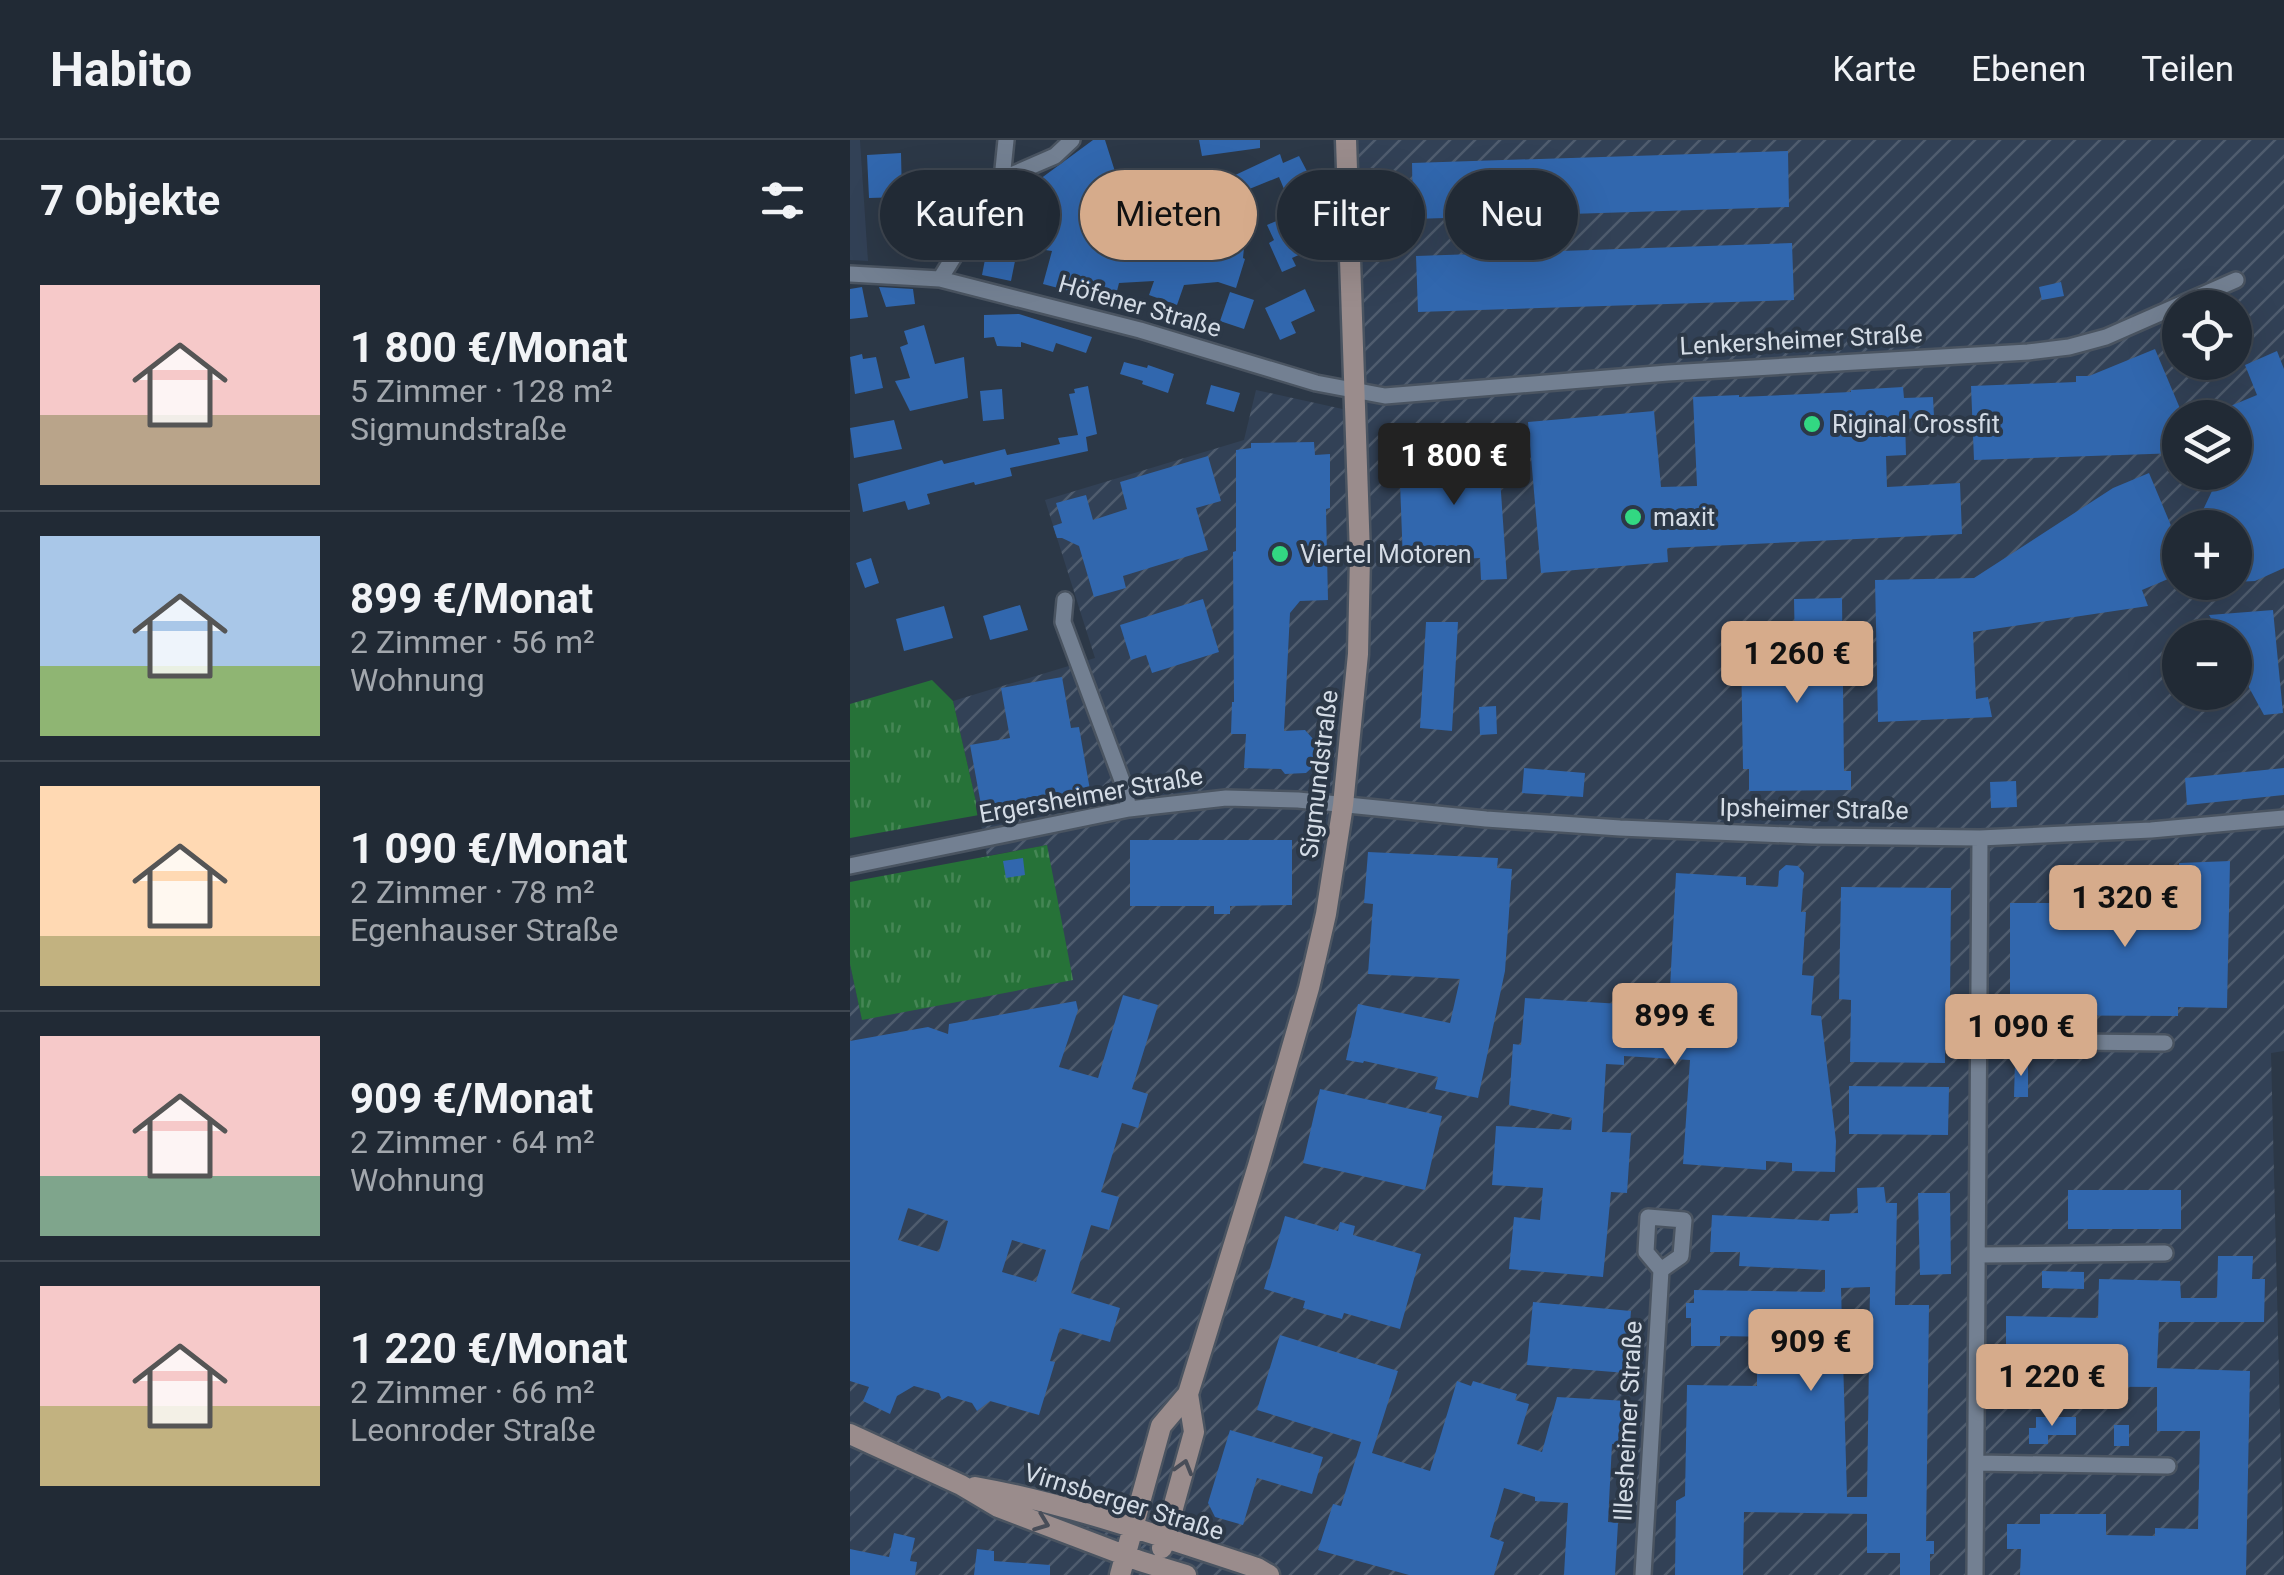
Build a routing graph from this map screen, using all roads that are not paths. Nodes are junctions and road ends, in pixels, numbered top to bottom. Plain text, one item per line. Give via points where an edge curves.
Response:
1 (1006, 140) edge
2 (1072, 140) edge
3 (1346, 140) edge
4 (1003, 170) edge
5 (1024, 170) edge
6 (951, 260) edge
7 (850, 274) edge
8 (940, 278) junction
9 (2236, 280) dead end
10 (1356, 392) junction
11 (1065, 600) dead end
12 (1343, 804) junction
13 (1129, 809) junction
14 (2284, 818) edge
15 (1980, 838) junction
16 (850, 866) edge
17 (1980, 1041) junction
18 (2165, 1043) dead end
19 (2165, 1253) dead end
20 (1978, 1255) junction
21 (1662, 1270) dead end
22 (1188, 1394) junction
23 (850, 1434) edge
24 (1978, 1463) junction
25 (2168, 1466) dead end
26 (961, 1484) junction
27 (1133, 1528) junction
28 (1164, 1538) junction
29 (1122, 1565) edge
30 (1156, 1571) edge
31 (1186, 1575) edge
32 (1269, 1575) edge
33 (1643, 1575) edge
34 (1975, 1575) edge

1 - 4 street
2 - 5 street
3 - 10 main road, Sigmundstraße
6 - 8 street
7 - 8 street, Höfener Straße
8 - 10 street, Höfener Straße
9 - 10 street, Lenkersheimer Straße via 2069,347 1403,396
10 - 12 main road, Sigmundstraße via 1360,601
11 - 13 street via 1062,622
12 - 13 street, Ergersheimer Straße via 1226,798
12 - 15 street, Ipsheimer Straße via 1620,828
12 - 22 main road, Sigmundstraße via 1310,988
13 - 16 street, Ergersheimer Straße
14 - 15 street, Ipsheimer Straße
15 - 17 street
17 - 18 street
17 - 20 street
19 - 20 street
20 - 24 street
21 - 33 street, Illesheimer Straße
22 - 27 main road, Sigmundstraße via 1162,1426
28 -> 22 main road, Sigmundstraße via 1194,1432
23 - 26 main road, Virnsberger Straße
24 - 25 street
24 - 34 street
26 - 27 main road, Virnsberger Straße
26 -> 29 main road, Virnsberger Straße
27 - 28 main road, Virnsberger Straße
27 - 29 main road, Sigmundstraße
28 - 30 main road, Sigmundstraße
28 - 32 main road, Virnsberger Straße
29 - 30 main road, Virnsberger Straße
30 - 31 main road, Virnsberger Straße

